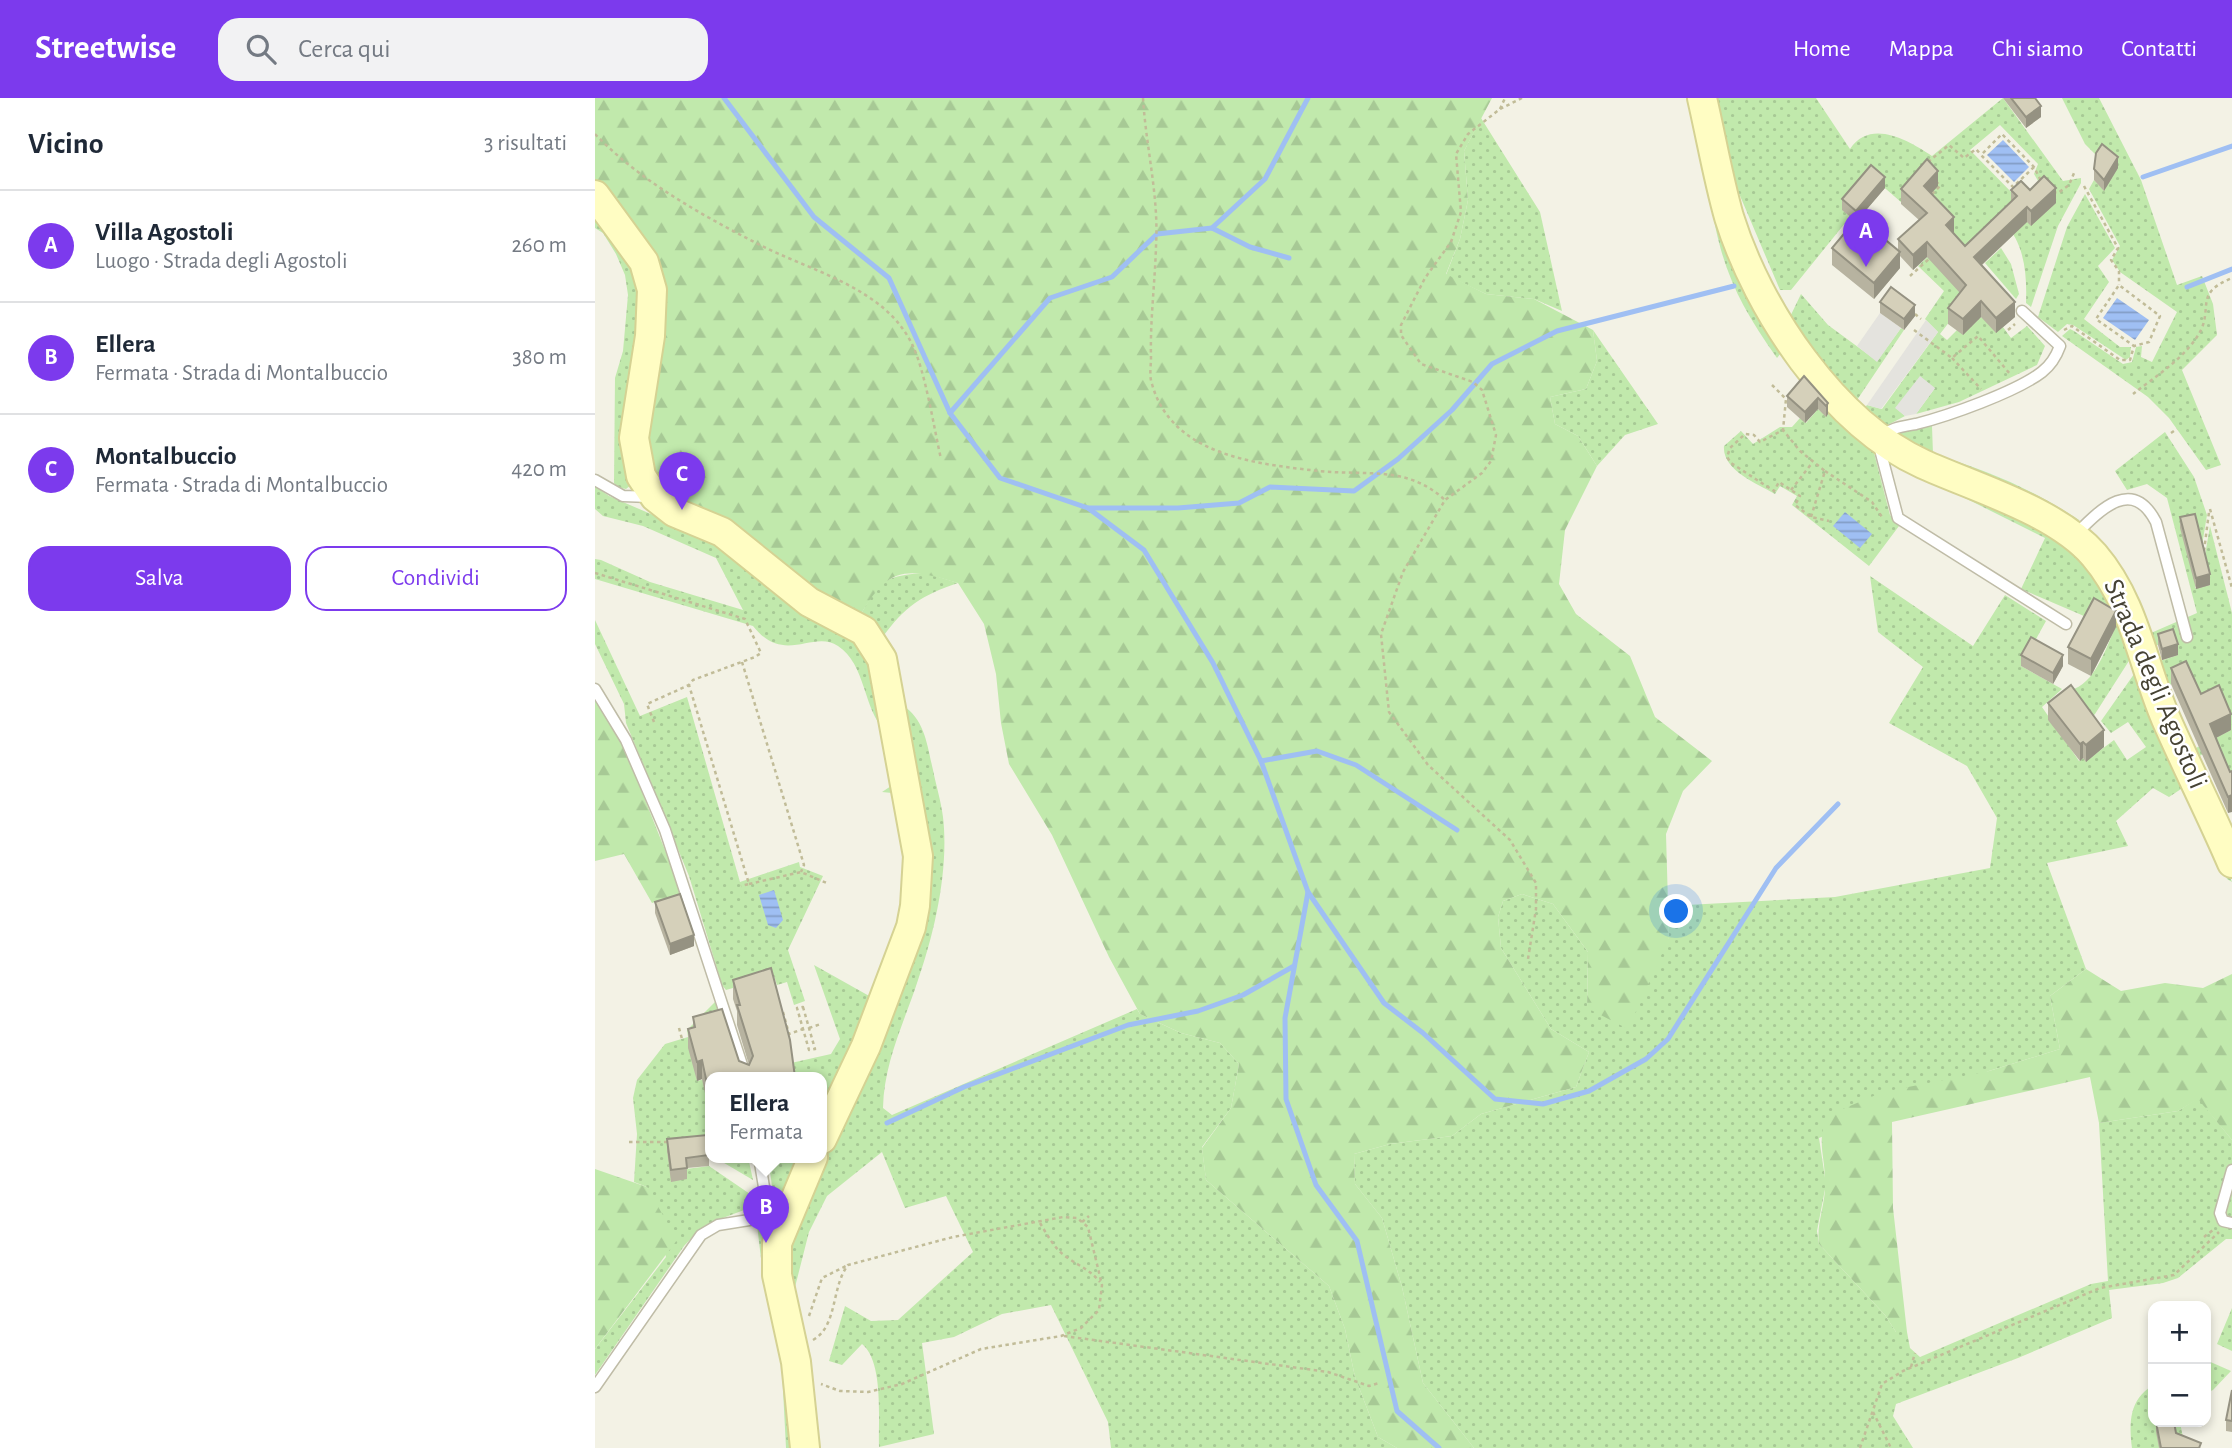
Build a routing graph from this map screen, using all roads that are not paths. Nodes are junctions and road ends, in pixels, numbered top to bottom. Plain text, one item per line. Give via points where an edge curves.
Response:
1 (1702, 98) edge
2 (595, 195) edge
3 (2022, 311) dead end
4 (1877, 438) junction
5 (595, 480) edge
6 (655, 497) junction
7 (2075, 536) junction
8 (2066, 624) dead end
9 (2187, 637) dead end
10 (595, 689) edge
11 (2232, 863) edge
12 (744, 1072) edge
13 (827, 1128) edge
14 (760, 1163) edge
15 (810, 1163) edge
16 (2232, 1170) edge
17 (2231, 1223) edge
18 (772, 1230) junction
19 (595, 1387) edge
20 (805, 1448) edge

1 - 4 street, Strada degli Agostoli via 1729,216 1760,290 1810,368
2 - 6 street via 644,262 652,290 650,336 634,438 642,476
3 - 4 lane via 2060,346 2043,372 1989,397 1914,424 1892,427
4 - 7 street, Strada degli Agostoli via 1891,449
4 - 8 lane via 1898,518
5 - 6 lane via 623,496
6 - 13 street via 674,512 722,532 801,596 864,631 882,659 918,856 915,906 866,1046
7 - 9 lane via 2098,513 2121,499 2137,500 2148,508 2156,522
7 - 11 street, Strada degli Agostoli via 2124,599 2166,719
10 - 12 lane via 626,740 665,830
14 - 18 lane
15 - 18 street
16 - 17 lane via 2220,1213 2223,1221
18 - 19 lane via 718,1225 701,1235
18 - 20 street via 777,1275 800,1334 798,1377

